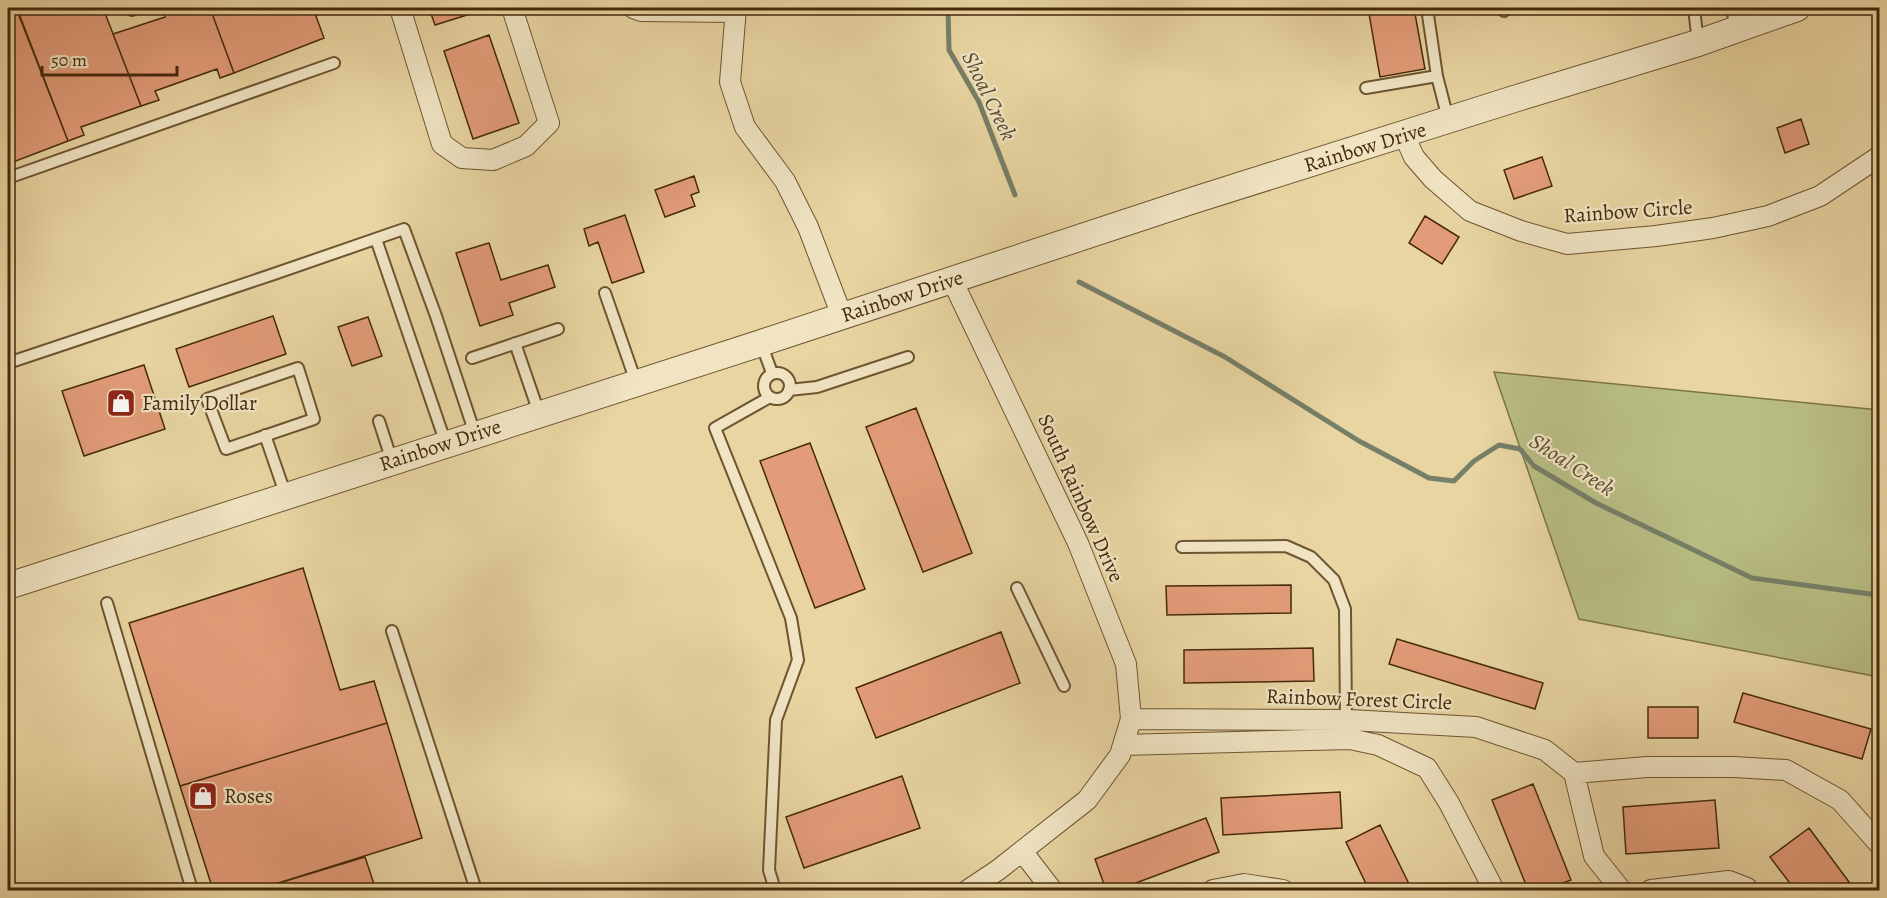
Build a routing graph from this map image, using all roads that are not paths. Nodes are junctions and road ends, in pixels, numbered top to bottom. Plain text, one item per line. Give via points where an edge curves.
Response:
1 (400, 8) edge
2 (512, 8) edge
3 (633, 8) edge
4 (1427, 8) edge
5 (1694, 8) edge
6 (1797, 8) edge
7 (736, 10) edge
8 (1734, 18) edge
9 (1698, 43) junction
10 (334, 63) dead end
11 (1437, 76) junction
12 (1366, 88) dead end
13 (1449, 120) junction
14 (1404, 135) junction
15 (1880, 156) edge
16 (8, 178) edge
17 (376, 239) junction
18 (952, 280) junction
19 (605, 293) dead end
20 (842, 316) junction
21 (558, 329) dead end
22 (515, 343) junction
23 (761, 343) junction
24 (908, 357) dead end
25 (472, 358) dead end
26 (8, 363) edge
27 (772, 374) junction
28 (636, 382) junction
29 (789, 390) junction
30 (770, 397) junction
31 (539, 413) junction
32 (380, 421) dead end
33 (475, 434) junction
34 (265, 435) junction
35 (446, 444) junction
36 (392, 461) junction
37 (286, 496) junction
38 (1182, 547) dead end
39 (8, 586) edge
40 (1017, 588) dead end
41 (107, 603) dead end
42 (392, 631) dead end
43 (1064, 686) dead end
44 (1131, 718) junction
45 (1346, 730) junction
46 (1123, 745) junction
47 (1574, 773) junction
48 (1880, 845) edge
49 (1022, 851) junction
50 (192, 891) edge
51 (476, 891) edge
52 (775, 891) edge
53 (968, 891) edge
54 (1052, 891) edge
55 (1213, 891) edge
56 (1283, 891) edge
57 (1494, 891) edge
58 (1622, 891) edge
59 (1651, 891) edge
60 (1748, 891) edge

1 - 2 street via 442,144 462,158 493,160 526,146 549,123
3 - 7 street
4 - 11 lane
5 - 9 lane
6 - 8 street, Rainbow Drive
7 - 20 street via 730,82 745,128 785,181 808,227
8 - 9 street, Rainbow Drive
9 - 13 street, Rainbow Drive
10 - 16 lane
11 - 12 lane
11 - 13 lane
13 - 14 street, Rainbow Drive
14 - 15 street, Rainbow Circle via 1414,157 1433,179 1470,211 1568,244 1656,236 1768,216 1820,196
14 - 18 street, Rainbow Drive
17 - 26 lane
17 - 33 lane via 404,229
17 - 35 lane
18 - 20 street, Rainbow Drive
18 - 44 street, South Rainbow Drive via 1078,543 1126,664
19 - 28 lane
20 - 23 street, Rainbow Drive
21 - 22 lane
22 - 25 lane
22 - 31 lane
23 - 27 lane
23 - 28 street, Rainbow Drive
24 - 29 lane via 818,387
27 - 29 lane via 783,375 790,384
27 - 30 lane via 764,382 765,393
28 - 31 street, Rainbow Drive
29 - 30 lane via 781,398
30 - 52 lane via 715,428 791,618 798,660 776,720 769,870
31 - 33 street, Rainbow Drive
32 - 36 lane
33 - 35 street, Rainbow Drive
34 - 34 lane via 314,418 298,368 207,399 226,449
34 - 37 lane
35 - 36 street, Rainbow Drive
36 - 37 street, Rainbow Drive
37 - 39 street, Rainbow Drive
38 - 45 lane via 1286,546 1311,557 1334,580 1345,609
40 - 43 lane
41 - 50 lane
42 - 51 lane
44 - 45 street, Rainbow Forest Circle
44 - 46 street, South Rainbow Drive
45 - 46 street
45 - 47 street, Rainbow Forest Circle via 1476,727 1545,750
45 - 57 street via 1427,768
46 - 49 street, South Rainbow Drive via 1087,800
47 - 48 street via 1668,767 1786,771 1840,800
47 - 58 street via 1594,856
49 - 53 street, South Rainbow Drive
49 - 54 street
55 - 56 street via 1244,884
59 - 60 street via 1729,881

